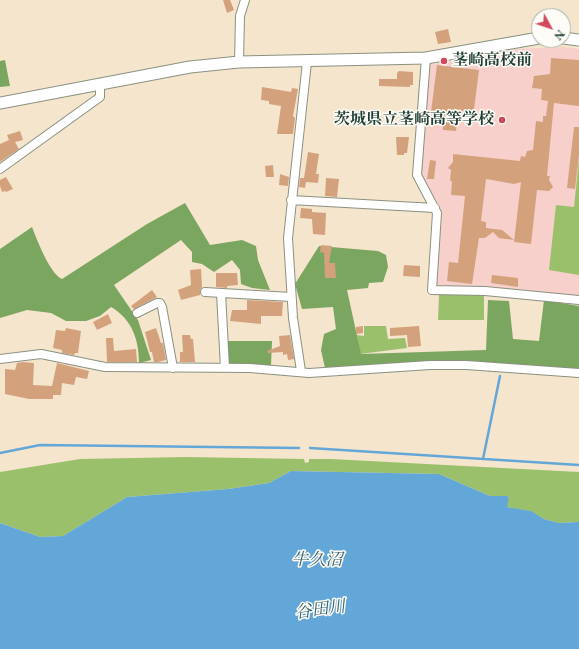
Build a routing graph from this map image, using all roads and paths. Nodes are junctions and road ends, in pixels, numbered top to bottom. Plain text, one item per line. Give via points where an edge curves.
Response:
1 (245, 0) edge
2 (531, 39) edge
3 (426, 58) junction
4 (239, 62) junction
5 (307, 62) junction
6 (100, 83) junction
7 (0, 103) edge
8 (0, 169) edge
9 (291, 200) junction
10 (435, 208) junction
11 (204, 292) dead end
12 (221, 293) junction
13 (291, 296) junction
14 (579, 300) edge
15 (138, 313) dead end
16 (0, 359) edge
17 (173, 368) junction
18 (225, 368) junction
19 (301, 371) junction
20 (579, 373) edge

1 - 4 street via 240,16
2 - 3 street
3 - 5 street
3 - 10 street via 417,175
4 - 5 street
4 - 6 street via 190,67
5 - 9 street
6 - 7 street
6 - 8 street via 100,97
9 - 10 street
9 - 13 street via 288,238
10 - 14 street via 436,241 432,290 485,291
11 - 12 street
12 - 13 street
12 - 18 street
13 - 19 street
15 - 17 street via 157,302 160,303
16 - 17 street via 41,354 105,367
17 - 18 street
18 - 19 street
19 - 20 street via 309,373 466,365

